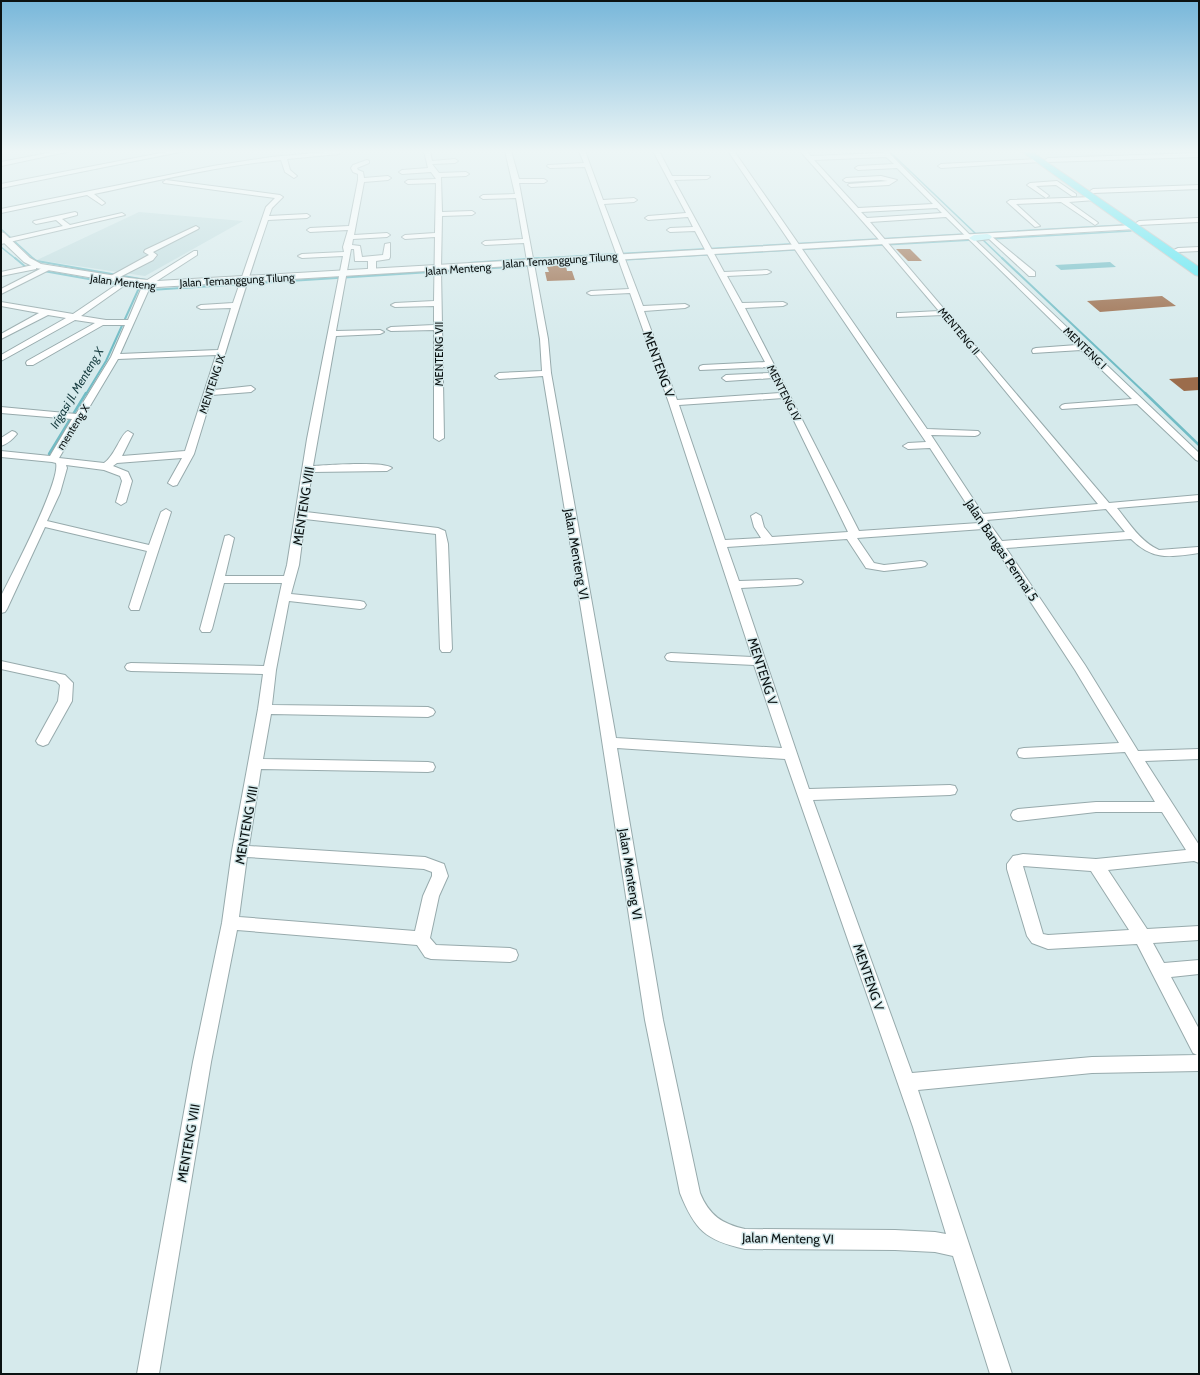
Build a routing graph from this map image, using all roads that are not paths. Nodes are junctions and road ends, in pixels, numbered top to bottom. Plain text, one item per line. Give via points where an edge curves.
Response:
1 (70, 215) edge
2 (122, 215) dead end
3 (266, 215) edge
4 (354, 215) edge
5 (438, 215) edge
6 (522, 215) edge
7 (605, 215) edge
8 (775, 215) edge
9 (861, 215) edge
10 (945, 215) edge
11 (948, 215) edge
12 (1025, 215) edge
13 (1084, 215) edge
14 (1121, 215) edge
15 (307, 216) dead end
16 (691, 216) joint
17 (57, 218) junction
18 (265, 218) junction
19 (648, 218) dead end
20 (864, 220) junction
21 (1197, 220) dead end
22 (36, 222) dead end
23 (1095, 223) dead end
24 (1038, 226) dead end
25 (1136, 226) junction
26 (69, 227) junction
27 (196, 228) dead end
28 (351, 228) junction
29 (698, 229) junction
30 (310, 230) dead end
31 (670, 230) dead end
32 (387, 235) dead end
33 (437, 235) junction
34 (987, 236) junction
35 (349, 237) junction
36 (405, 237) dead end
37 (971, 237) junction
38 (3, 239) edge
39 (527, 241) junction
40 (884, 242) junction
41 (485, 243) dead end
42 (388, 244) dead end
43 (797, 247) junction
44 (1199, 249) edge
45 (347, 250) junction
46 (1177, 251) junction
47 (710, 252) junction
48 (194, 253) dead end
49 (302, 256) dead end
50 (621, 257) junction
51 (372, 259) junction
52 (531, 263) junction
53 (1199, 264) edge
54 (33, 267) junction
55 (438, 269) junction
56 (45, 270) junction
57 (372, 271) junction
58 (767, 272) dead end
59 (1199, 272) edge
60 (1, 274) edge
61 (342, 274) junction
62 (722, 274) junction
63 (1032, 274) dead end
64 (111, 278) junction
65 (244, 281) junction
66 (122, 283) junction
67 (146, 285) junction
68 (633, 291) junction
69 (1, 292) edge
70 (591, 293) dead end
71 (438, 303) junction
72 (1, 304) edge
73 (783, 304) dead end
74 (237, 305) junction
75 (395, 305) dead end
76 (12, 306) junction
77 (685, 306) dead end
78 (739, 306) junction
79 (200, 307) dead end
80 (639, 309) junction
81 (1, 312) edge
82 (47, 312) junction
83 (945, 313) junction
84 (900, 315) dead end
85 (74, 317) junction
86 (102, 322) junction
87 (131, 322) junction
88 (438, 327) junction
89 (391, 329) dead end
90 (380, 332) dead end
91 (333, 334) junction
92 (1, 337) edge
93 (1084, 347) junction
94 (1036, 351) dead end
95 (222, 352) junction
96 (115, 357) junction
97 (1, 358) edge
98 (30, 364) dead end
99 (770, 364) junction
100 (703, 368) dead end
101 (547, 373) junction
102 (775, 375) junction
103 (499, 376) dead end
104 (726, 378) dead end
105 (251, 389) dead end
106 (209, 392) junction
107 (786, 395) junction
108 (1140, 401) junction
109 (674, 403) junction
110 (1065, 407) dead end
111 (1, 410) edge
112 (78, 417) junction
113 (949, 424) dead end
114 (928, 432) junction
115 (975, 433) dead end
116 (12, 434) dead end
117 (128, 434) dead end
118 (439, 438) dead end
119 (1, 443) edge
120 (932, 445) junction
121 (908, 446) dead end
122 (1, 454) edge
123 (189, 454) junction
124 (1199, 458) edge
125 (57, 460) junction
126 (115, 460) junction
127 (104, 466) junction
128 (387, 468) dead end
129 (309, 469) junction
130 (173, 483) dead end
131 (1199, 498) edge
132 (121, 502) dead end
133 (1108, 506) junction
134 (166, 512) dead end
135 (301, 515) junction
136 (756, 516) dead end
137 (983, 521) junction
138 (41, 523) junction
139 (853, 535) junction
140 (1134, 535) junction
141 (229, 538) dead end
142 (769, 541) junction
143 (721, 544) junction
144 (998, 545) junction
145 (152, 549) junction
146 (1198, 550) dead end
147 (920, 564) dead end
148 (220, 579) junction
149 (289, 580) junction
150 (797, 582) dead end
151 (6, 584) edge
152 (735, 585) junction
153 (284, 598) junction
154 (360, 605) dead end
155 (135, 607) dead end
156 (1, 609) edge
157 (206, 629) dead end
158 (446, 648) dead end
159 (671, 657) dead end
160 (760, 661) junction
161 (1, 664) edge
162 (131, 667) dead end
163 (270, 670) junction
164 (265, 709) junction
165 (428, 712) dead end
166 (43, 741) dead end
167 (610, 743) junction
168 (1132, 751) junction
169 (1024, 753) dead end
170 (791, 754) junction
171 (1199, 754) edge
172 (257, 764) junction
173 (428, 767) dead end
174 (950, 790) dead end
175 (804, 795) junction
176 (1166, 807) junction
177 (1018, 815) dead end
178 (240, 851) junction
179 (1199, 855) edge
180 (1096, 865) junction
181 (230, 923) junction
182 (1199, 933) edge
183 (1142, 936) junction
184 (422, 938) junction
185 (510, 955) dead end
186 (1199, 967) edge
187 (1159, 970) junction
188 (1199, 1047) edge
189 (1199, 1063) edge
190 (907, 1082) junction
191 (961, 1248) junction
192 (148, 1374) edge
193 (1001, 1374) edge

1 - 17 street
2 - 26 street
3 - 18 street, MENTENG IX
4 - 28 street, MENTENG VIII
5 - 33 street, MENTENG VII
6 - 39 street, Jalan Menteng VI
7 - 50 street, MENTENG V
8 - 43 street, Jalan Bangas Permai 5
9 - 20 street, MENTENG II
10 - 20 street
11 - 37 street, MENTENG I
12 - 24 street
13 - 23 street
14 - 25 highway
15 - 18 street
16 - 19 street
16 - 29 street, MENTENG IV
17 - 22 street
17 - 26 street
18 - 65 street, MENTENG IX
20 - 40 street, MENTENG II
21 - 25 street
25 - 34 street
25 - 46 highway
26 - 38 street
27 - 64 street via 148,252 153,255
28 - 30 street
28 - 35 street, MENTENG VIII
29 - 31 street
29 - 47 street, MENTENG IV
32 - 35 street
33 - 36 street
33 - 55 street, MENTENG VII
34 - 37 main road
34 - 63 street
35 - 45 street, MENTENG VIII
37 - 40 street, Jalan Menteng
37 - 93 street, MENTENG I
38 - 54 street, Jalan Menteng via 22,260
38 - 64 street via 27,260 36,264
39 - 41 street
39 - 52 street, Jalan Menteng VI
40 - 43 street, Jalan Menteng
40 - 83 street, MENTENG II
42 - 51 street via 386,258
43 - 47 street, Jalan Menteng
43 - 114 street, Jalan Bangas Permai 5
44 - 46 street
45 - 49 street
45 - 51 street via 358,247 358,259
45 - 61 street, MENTENG VIII
46 - 53 highway
46 - 59 highway
47 - 50 street, Jalan Menteng
47 - 62 street, MENTENG IV
48 - 67 street
50 - 52 street, Jalan Menteng
50 - 68 street, MENTENG V
51 - 57 street
52 - 55 street, Jalan Menteng
52 - 101 street, Jalan Menteng VI
54 - 56 street, Jalan Menteng
54 - 60 street
55 - 57 street
55 - 61 street, Jalan Menteng
55 - 71 street, MENTENG VII
56 - 66 street, Jalan Menteng
56 - 69 street
57 - 61 street
58 - 62 street
61 - 65 street, Jalan Menteng
61 - 91 street, MENTENG VIII
62 - 78 street, MENTENG IV
64 - 67 street
65 - 67 street, Jalan Menteng
65 - 74 street, MENTENG IX
66 - 67 street, Jalan Menteng
66 - 85 street
67 - 87 street, menteng X
68 - 70 street
68 - 80 street, MENTENG V
71 - 75 street
71 - 88 street, MENTENG VII
72 - 76 street
73 - 78 street
74 - 79 street
74 - 95 street, MENTENG IX
76 - 81 street
76 - 82 street
77 - 80 street
78 - 99 street, MENTENG IV
80 - 109 street, MENTENG V
82 - 85 street
82 - 92 street
83 - 84 street
83 - 133 street, MENTENG II
85 - 86 street
85 - 97 street
86 - 87 street
86 - 98 street
87 - 96 street, menteng X
88 - 89 street
88 - 118 street, MENTENG VII
90 - 91 street
91 - 129 street, MENTENG VIII via 312,439
93 - 94 street
93 - 108 street, MENTENG I
95 - 96 street
95 - 106 street, MENTENG IX
96 - 112 street, menteng X
99 - 100 street
99 - 102 street, MENTENG IV
101 - 103 street
101 - 167 street, Jalan Menteng VI
102 - 104 street
102 - 107 street, MENTENG IV
105 - 106 street
106 - 123 street, MENTENG IX
107 - 109 street
107 - 139 street, MENTENG IV
108 - 110 street
108 - 124 street, MENTENG I
109 - 143 street, MENTENG V
111 - 112 street
112 - 125 street, menteng X
113 - 114 street via 934,427
114 - 115 street
114 - 120 street, Jalan Bangas Permai 5
116 - 119 street
117 - 126 street
120 - 121 street
120 - 137 street, Jalan Bangas Permai 5
122 - 125 street
123 - 126 street
123 - 130 street, MENTENG IX
125 - 127 street
125 - 138 street, menteng X via 62,468 55,493
126 - 127 street
127 - 132 street via 124,474 127,481
128 - 129 street via 372,466
129 - 135 street, MENTENG VIII
131 - 133 street
133 - 137 street
133 - 140 street, MENTENG II
134 - 145 street
135 - 149 street, MENTENG VIII
135 - 158 street via 441,533
136 - 142 street via 759,527
137 - 139 street
137 - 144 street, Jalan Bangas Permai 5
138 - 145 street
138 - 151 street, menteng X
139 - 142 street
139 - 147 street, MENTENG IV via 870,566 884,568
140 - 144 street
140 - 146 street, MENTENG II via 1153,552
141 - 148 street
142 - 143 street
143 - 152 street, MENTENG V
144 - 168 street, Jalan Bangas Permai 5
145 - 155 street
148 - 149 street
148 - 157 street
149 - 153 street, MENTENG VIII
150 - 152 street
151 - 156 street, menteng X
152 - 160 street, MENTENG V
153 - 154 street
153 - 163 street, MENTENG VIII
159 - 160 street
160 - 170 street, MENTENG V
161 - 166 street via 60,678 67,683 65,701
162 - 163 street
163 - 164 street, MENTENG VIII
164 - 165 street
164 - 172 street, MENTENG VIII
167 - 170 street
167 - 191 street, Jalan Menteng VI via 654,1020 690,1193 701,1217 718,1231 745,1239 903,1240 935,1242
168 - 169 street
168 - 171 street
168 - 176 street, Jalan Bangas Permai 5
170 - 175 street, MENTENG V
172 - 173 street
172 - 178 street, MENTENG VIII
174 - 175 street
175 - 190 street, MENTENG V
176 - 177 street via 1096,807
176 - 179 street, Jalan Bangas Permai 5
178 - 181 street, MENTENG VIII
178 - 184 street via 425,863 439,868 440,876 432,896
179 - 180 street
180 - 183 street
180 - 183 street via 1023,860 1016,862 1015,869 1037,939 1048,942
181 - 184 street
181 - 192 street, MENTENG VIII via 202,1062
182 - 183 street
183 - 187 street
184 - 185 street via 432,952
186 - 187 street
187 - 188 street
189 - 190 street via 1092,1065
190 - 191 street, MENTENG V
191 - 193 street, MENTENG V

